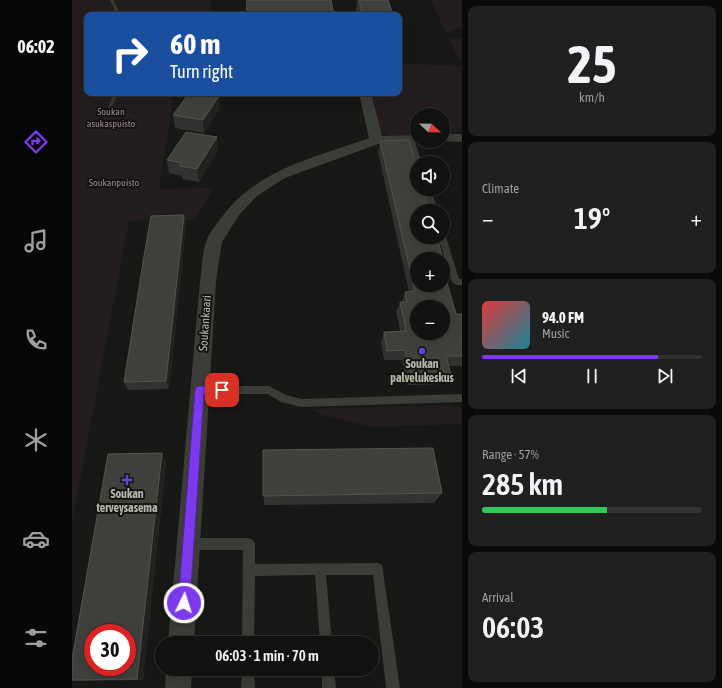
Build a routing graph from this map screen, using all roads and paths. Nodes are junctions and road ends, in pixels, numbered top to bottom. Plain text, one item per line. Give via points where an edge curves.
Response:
1 (366, 96) edge
2 (450, 138) edge
3 (462, 138) edge
4 (410, 139) edge
5 (376, 140) junction
6 (444, 244) edge
7 (462, 282) edge
8 (200, 390) junction
9 (462, 398) edge
10 (188, 544) junction
11 (320, 569) junction
12 (249, 570) junction
13 (181, 636) edge
14 (248, 636) edge
15 (325, 636) edge
16 (179, 676) edge
17 (248, 676) edge
18 (328, 676) edge
19 (178, 688) edge
20 (248, 688) edge
21 (329, 688) edge
22 (393, 688) edge

1 - 5 street
2 - 3 street
4 - 5 street, Soukankaari
5 - 8 street, Soukankaari via 280,175 252,193 221,229 214,242 211,257
6 - 7 lane via 456,282
8 - 9 lane via 269,390 284,399 301,403
8 - 10 street, Soukankaari
10 - 12 lane via 249,544
10 - 13 street, Soukankaari
11 - 12 lane
11 - 15 lane
11 - 22 lane via 378,569
12 - 14 lane
16 - 19 street
17 - 20 lane
18 - 21 lane

